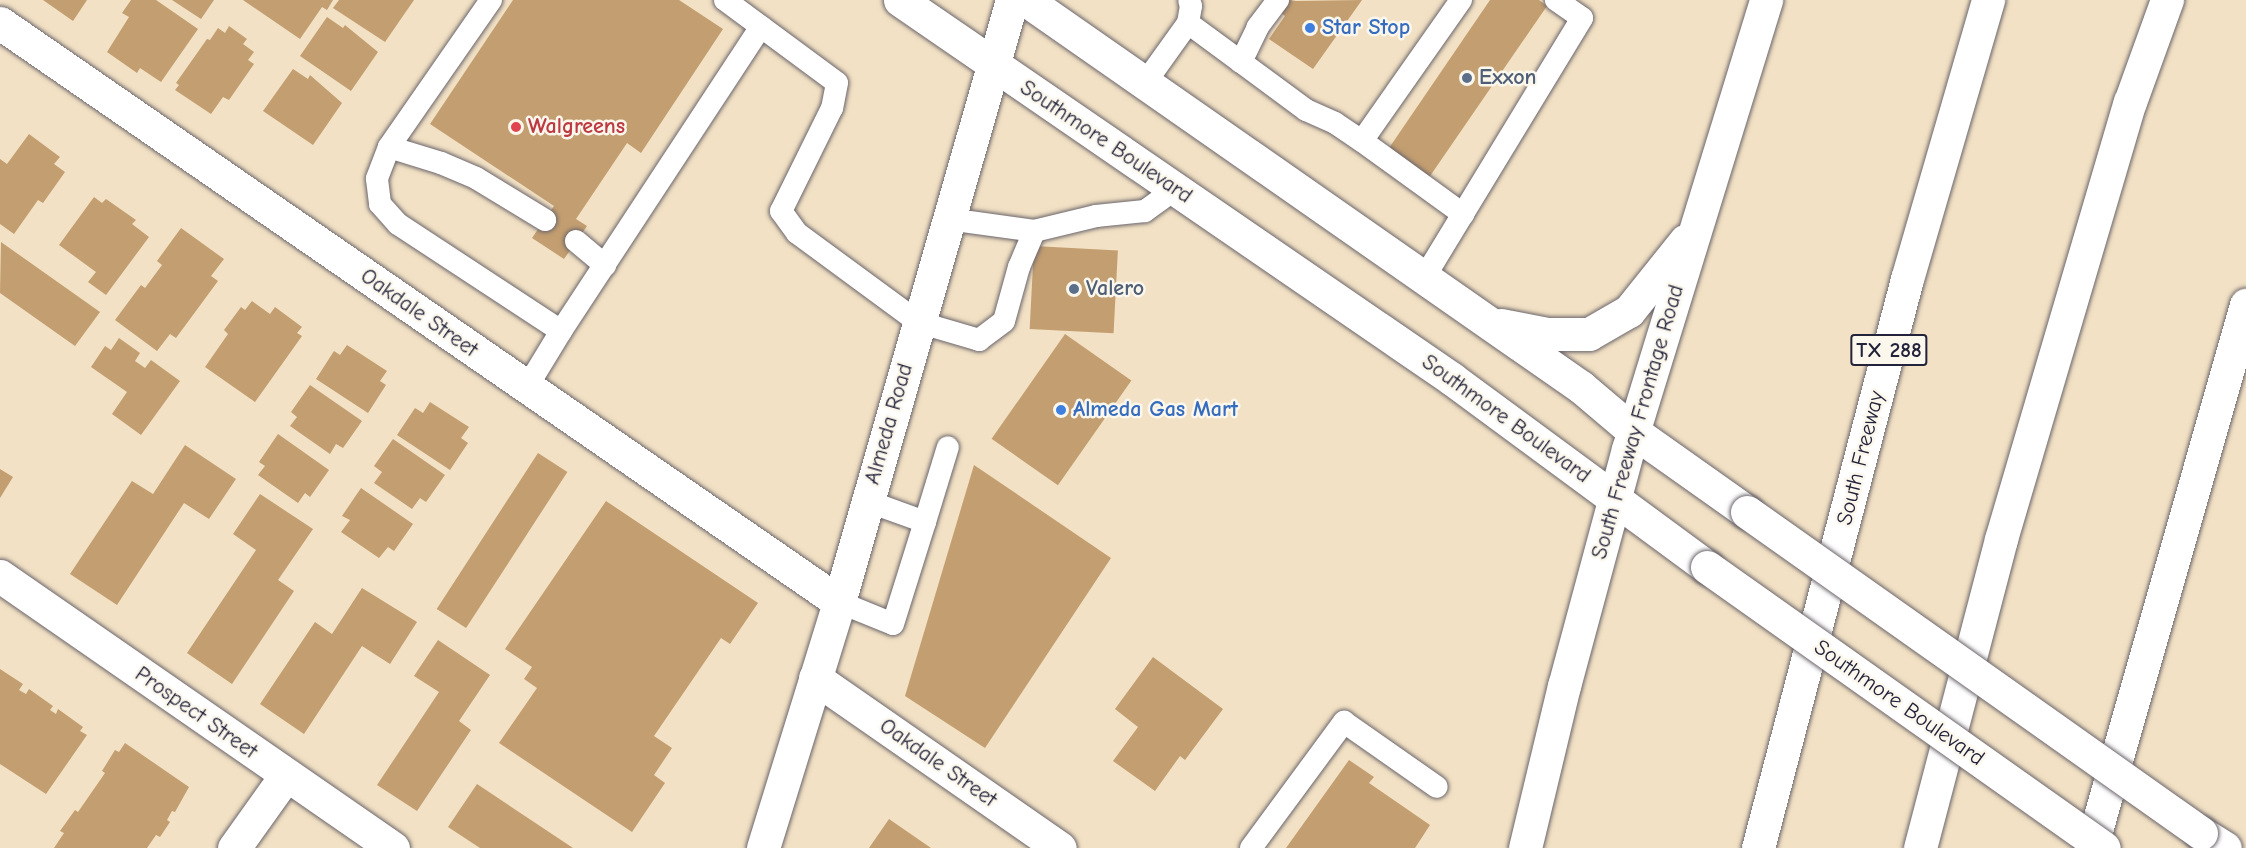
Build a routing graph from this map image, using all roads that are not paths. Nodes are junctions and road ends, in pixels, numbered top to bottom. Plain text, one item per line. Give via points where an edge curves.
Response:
1 (491, 0) edge
2 (725, 0) edge
3 (900, 0) edge
4 (1012, 0) edge
5 (1026, 0) edge
6 (1189, 0) edge
7 (1278, 0) edge
8 (1461, 0) edge
9 (1556, 0) edge
10 (1766, 0) edge
11 (1988, 0) edge
12 (2167, 0) edge
13 (0, 23) edge
14 (1188, 23) junction
15 (761, 27) junction
16 (1241, 62) junction
17 (992, 64) junction
18 (1144, 83) junction
19 (1362, 141) junction
20 (389, 147) junction
21 (1175, 189) junction
22 (1463, 214) junction
23 (948, 219) junction
24 (544, 220) dead end
25 (1696, 228) junction
26 (1034, 231) junction
27 (576, 241) dead end
28 (605, 265) junction
29 (1424, 278) junction
30 (2246, 305) edge
31 (918, 322) junction
32 (1488, 323) junction
33 (561, 331) junction
34 (527, 387) junction
35 (1634, 432) junction
36 (948, 447) dead end
37 (1615, 498) junction
38 (867, 501) junction
39 (925, 522) junction
40 (0, 576) edge
41 (838, 602) junction
42 (815, 678) junction
43 (1799, 702) junction
44 (286, 775) junction
45 (1437, 787) dead end
46 (2213, 840) edge
47 (234, 848) edge
48 (393, 848) edge
49 (763, 848) edge
50 (1060, 848) edge
51 (1251, 848) edge
52 (1525, 848) edge
53 (1758, 848) edge
54 (1768, 848) edge
55 (1920, 848) edge
56 (2091, 848) edge
57 (2104, 848) edge

1 - 20 lane
2 - 15 lane
3 - 17 main road, Southmore Boulevard
4 - 17 main road, Almeda Road
5 - 18 main road
6 - 14 lane
7 - 16 lane via 1258,27
8 - 19 lane
9 - 22 lane via 1582,18
10 - 25 main road, South Freeway Frontage Road
11 - 43 main road, South Freeway / TX 288 via 1907,279
12 - 55 main road via 2130,102 2001,539
13 - 34 main road, Oakdale Street
14 - 16 lane
14 - 18 lane
15 - 28 lane
15 - 31 lane via 837,83 832,108 781,211 797,233
16 - 19 lane via 1306,110
17 - 21 main road, Southmore Boulevard
17 - 23 main road, Almeda Road
18 - 29 main road
19 - 22 lane
20 - 24 lane via 476,178
20 - 33 lane via 376,179 380,204 398,224
21 - 26 lane via 1145,211 1096,216
21 - 37 main road, Southmore Boulevard via 1452,379
22 - 29 lane
23 - 26 lane
23 - 31 main road, Almeda Road
25 - 32 main road via 1629,311 1589,334 1547,334
25 - 35 main road, South Freeway Frontage Road
26 - 31 lane via 1018,267 1004,321 979,340
27 - 28 lane
28 - 33 lane
29 - 32 main road
30 - 56 main road
31 - 38 main road, Almeda Road
32 - 35 main road via 1581,387
33 - 34 lane
34 - 41 main road, Oakdale Street
35 - 37 main road, South Freeway Frontage Road
35 - 46 main road, bridge
36 - 39 lane
37 - 52 main road, South Freeway Frontage Road
37 - 57 main road, Southmore Boulevard, bridge
38 - 39 lane
38 - 41 main road, Almeda Road
39 - 41 lane via 893,624
40 - 44 main road, Prospect Street
41 - 42 main road, Almeda Road
42 - 49 main road, Almeda Road
42 - 50 main road, Oakdale Street
43 - 53 main road, South Freeway / TX 288
43 - 54 main road
44 - 47 main road
44 - 48 main road, Prospect Street
45 - 51 lane via 1344,722

